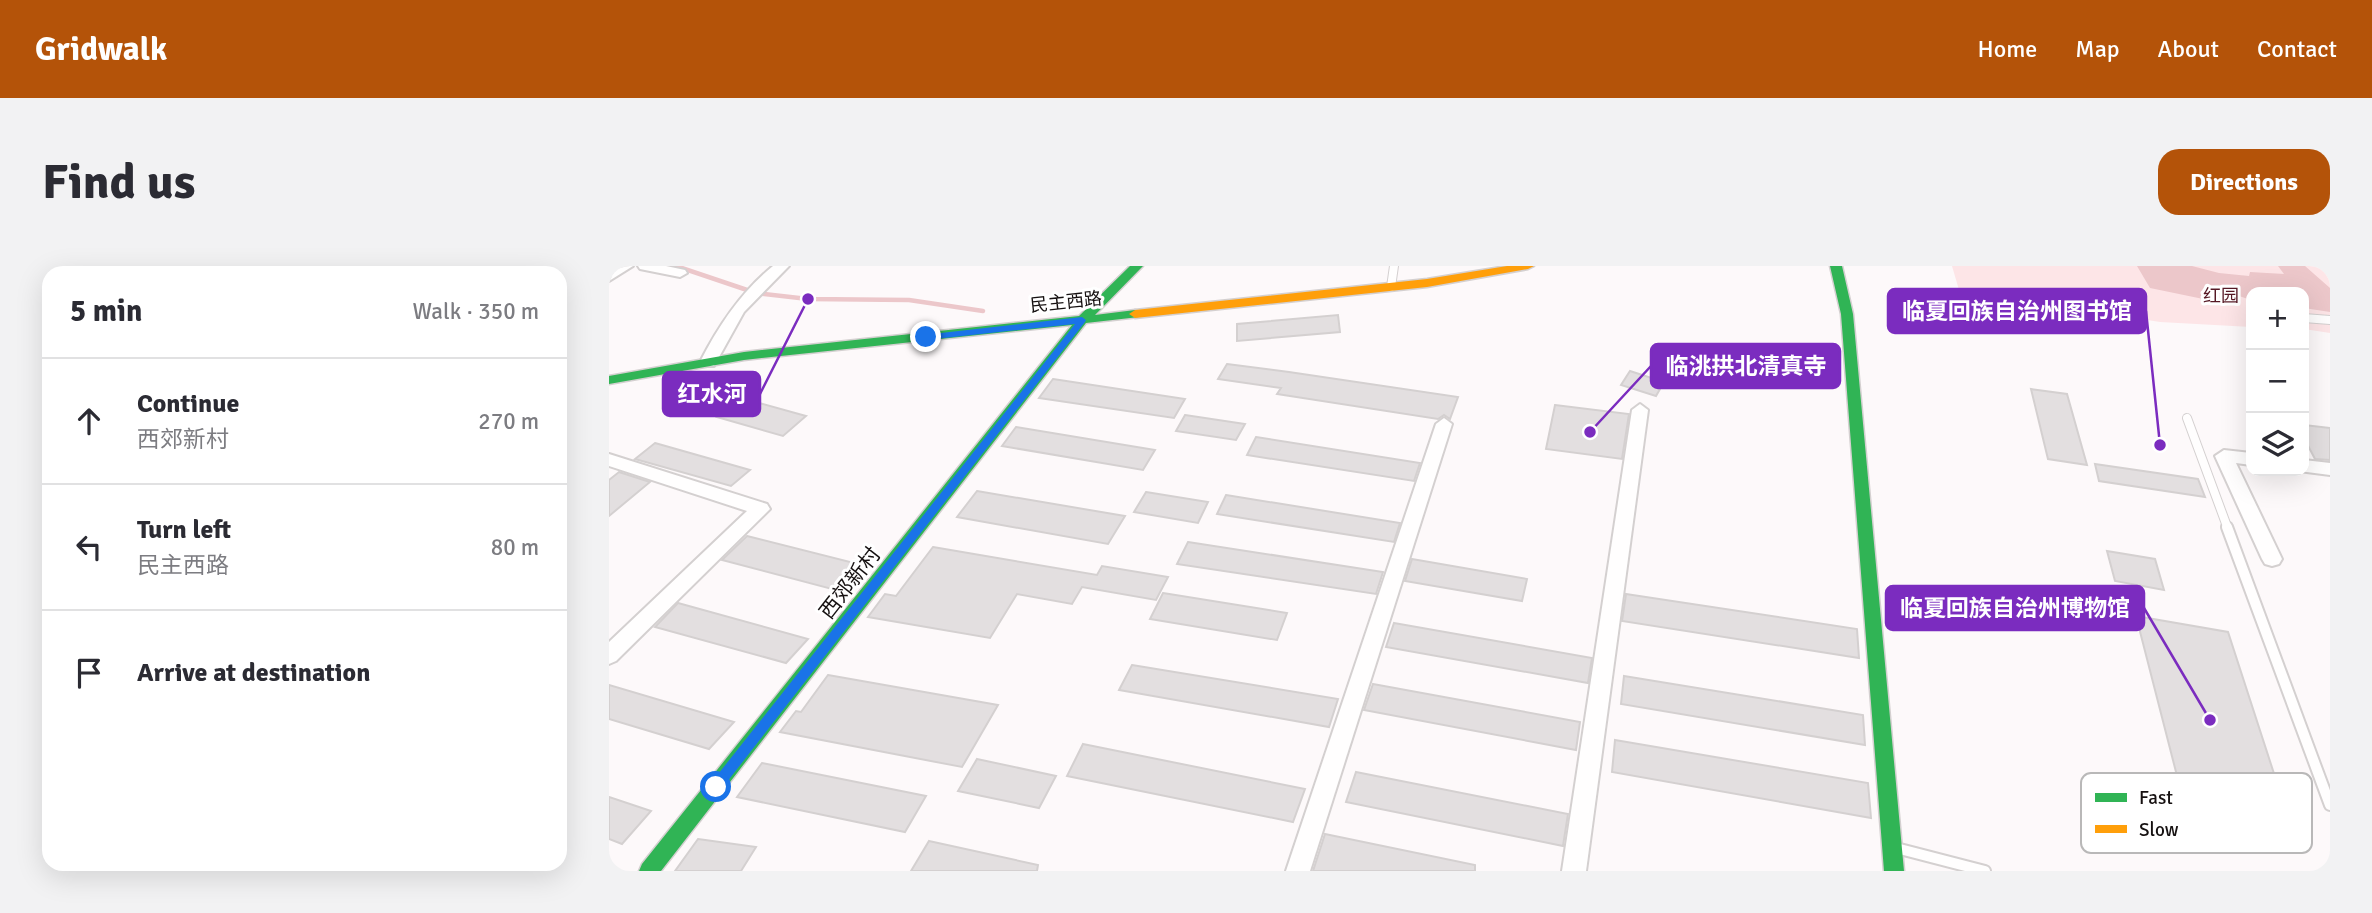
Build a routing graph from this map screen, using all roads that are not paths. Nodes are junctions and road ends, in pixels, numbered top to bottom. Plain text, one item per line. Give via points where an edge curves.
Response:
1 (626, 266) edge
2 (645, 266) edge
3 (782, 266) edge
4 (1137, 266) edge
5 (1394, 266) edge
6 (1528, 266) edge
7 (1836, 266) edge
8 (680, 273) dead end
9 (609, 277) edge
10 (1391, 287) junction
11 (2309, 318) edge
12 (1082, 320) junction
13 (2330, 320) edge
14 (708, 362) junction
15 (609, 380) edge
16 (1640, 410) dead end
17 (2187, 418) dead end
18 (1444, 424) dead end
19 (2246, 458) edge
20 (609, 460) edge
21 (2309, 467) edge
22 (2330, 469) edge
23 (2272, 559) dead end
24 (609, 655) edge
25 (2330, 805) edge
26 (1892, 847) junction
27 (649, 871) edge
28 (1298, 871) edge
29 (1574, 871) edge
30 (1894, 871) edge
31 (1985, 871) edge

1 - 9 street
2 - 8 street
3 - 14 street via 743,301
4 - 12 street, 西郊新村
5 - 10 lane
6 - 10 street, 民主西路
7 - 26 street via 1847,314
10 - 12 street, 民主西路
11 - 13 lane
12 - 14 street, 民主西路
12 - 27 street, 西郊新村
14 - 15 street, 民主西路
16 - 29 street
17 - 25 lane
18 - 28 street
19 - 23 street via 2224,456
20 - 24 street via 761,509
21 - 22 street
26 - 30 street
26 - 31 lane

